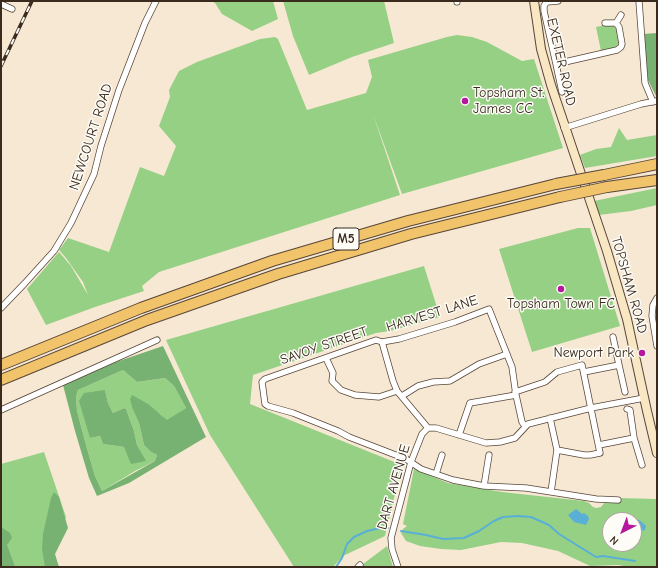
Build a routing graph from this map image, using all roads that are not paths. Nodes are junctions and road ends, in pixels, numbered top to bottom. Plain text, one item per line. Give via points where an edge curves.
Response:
1 (156, 1) edge
2 (534, 1) edge
3 (547, 1) edge
4 (558, 1) edge
5 (639, 1) edge
6 (1, 4) edge
7 (12, 9) dead end
8 (621, 15) dead end
9 (605, 23) dead end
10 (616, 23) junction
11 (556, 64) junction
12 (562, 92) dead end
13 (655, 101) edge
14 (564, 128) junction
15 (657, 164) edge
16 (657, 180) edge
17 (657, 298) edge
18 (1, 308) edge
19 (613, 337) dead end
20 (158, 340) dead end
21 (382, 342) junction
22 (657, 346) edge
23 (507, 354) junction
24 (326, 358) junction
25 (1, 365) edge
26 (619, 365) junction
27 (584, 372) junction
28 (1, 380) edge
29 (397, 391) junction
30 (625, 392) dead end
31 (516, 393) junction
32 (402, 396) junction
33 (644, 398) junction
34 (591, 408) junction
35 (627, 409) dead end
36 (1, 410) edge
37 (550, 418) junction
38 (525, 426) junction
39 (428, 428) junction
40 (459, 435) junction
41 (634, 438) junction
42 (599, 445) junction
43 (558, 450) junction
44 (657, 453) edge
45 (442, 455) dead end
46 (489, 455) dead end
47 (411, 462) junction
48 (642, 465) dead end
49 (436, 474) junction
50 (484, 486) junction
51 (551, 492) junction
52 (618, 500) dead end
53 (398, 567) edge

1 - 18 street, NEWCOURT ROAD via 119,90 94,174 72,223 54,251
2 - 14 street, EXETER ROAD via 541,49
3 - 4 street
3 - 11 street via 544,11
5 - 13 street via 645,83
6 - 7 street
8 - 10 street
9 - 10 street
10 - 11 street via 622,44 618,50
11 - 12 street
13 - 14 street
14 - 33 street, TOPSHAM ROAD via 618,286
15 - 25 highway, M5, bridge via 556,184 408,221 272,262 141,308
16 - 28 highway, M5, bridge via 560,197 411,234 278,274 147,320
17 - 22 street via 652,311
19 - 26 street
20 - 36 street
21 - 23 street, HARVEST LANE via 455,322 488,309
21 - 24 street, SAVOY STREET via 376,340
21 - 29 street, SAVOY STREET
23 - 31 street
23 - 32 street via 479,364 450,381 418,386
24 - 29 street via 333,373 332,381 341,390 355,395 378,397
24 - 47 street, SAVOY STREET via 263,380 265,404 338,430 348,437
26 - 27 street
26 - 30 street
27 - 31 street via 582,365 557,372 545,382
27 - 34 street
29 - 32 street, SAVOY STREET
31 - 38 street
31 - 40 street via 470,404
32 - 39 street, SAVOY STREET
33 - 34 street
33 - 44 street, TOPSHAM ROAD
34 - 37 street
34 - 42 street
35 - 41 street via 630,410
37 - 38 street
37 - 43 street
38 - 40 street via 515,438 500,442 486,443
39 - 40 street
39 - 47 street, DART AVENUE via 422,434
41 - 42 street
41 - 48 street
42 - 43 street via 600,453 590,455
43 - 51 street
45 - 49 street
46 - 50 street
47 - 49 street
47 - 53 street, DART AVENUE via 391,538
49 - 50 street
50 - 51 street
51 - 52 street

